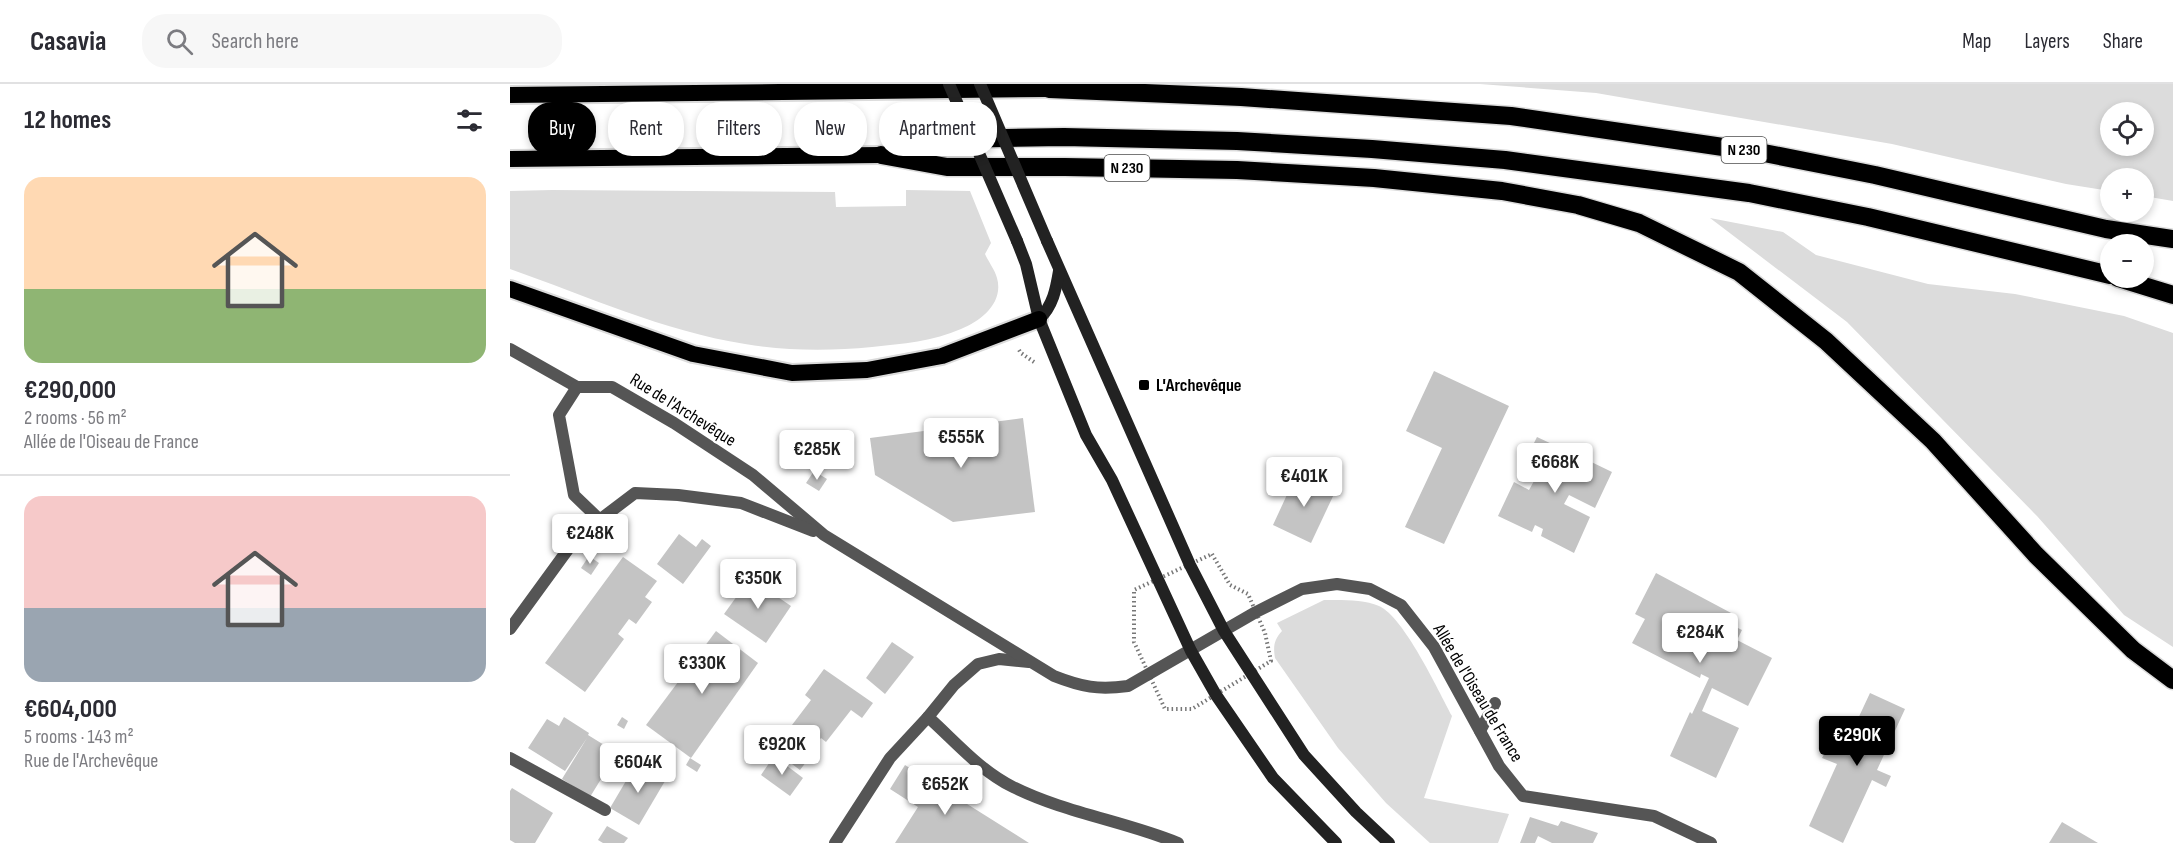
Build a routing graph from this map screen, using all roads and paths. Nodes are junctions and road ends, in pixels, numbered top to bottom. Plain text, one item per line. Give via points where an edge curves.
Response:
1 (949, 84) edge
2 (980, 84) edge
3 (1054, 86) edge
4 (510, 94) edge
5 (997, 138) edge
6 (879, 155) edge
7 (886, 156) edge
8 (510, 159) edge
9 (2173, 239) edge
10 (1059, 270) junction
11 (2100, 273) edge
12 (2149, 288) edge
13 (510, 290) edge
14 (2173, 296) edge
15 (1039, 319) junction
16 (510, 349) edge
17 (577, 387) junction
18 (600, 520) junction
19 (824, 535) junction
20 (510, 629) edge
21 (1224, 632) junction
22 (1191, 651) junction
23 (1029, 662) junction
24 (2173, 680) edge
25 (1495, 703) dead end
26 (928, 717) junction
27 (1480, 731) junction
28 (510, 758) edge
29 (605, 810) dead end
30 (835, 843) edge
31 (1178, 843) edge
32 (1336, 843) edge
33 (1389, 843) edge
34 (1711, 843) edge

1 - 15 main road, bridge via 1026,264
2 - 10 main road, bridge
3 - 4 highway, N 230
3 - 9 highway, N 230 via 1511,116 1764,153 2106,229
5 - 11 highway, N 230 via 1237,141 1505,160 1749,193
6 - 8 highway, N 230
7 - 24 highway, N 230 via 947,167 1226,170 1374,178 1502,190 1578,205 1639,223 1739,272 1827,341 1933,441 2036,555 2133,650
10 - 15 main road via 1056,291
10 - 21 main road via 1190,565
12 - 14 highway
13 - 15 highway via 693,354 792,373 867,370 942,356
15 - 22 main road via 1086,435 1112,480
16 - 17 street
17 - 18 street via 559,415 574,495
17 - 19 street, Rue de l'Archevêque via 612,387 674,423 753,475
18 - 19 street, Rue de l'Archevêque via 635,493 678,495 741,503
18 - 20 street, Rue de l'Archevêque via 577,537
19 - 23 street, Rue de l'Archevêque
21 - 22 street, Allée de l'Oiseau de France
21 - 27 street, Allée de l'Oiseau de France via 1302,589 1337,584 1370,589 1401,605 1434,647
21 - 33 main road via 1304,755
22 - 23 street, Rue de l'Archevêque via 1128,686 1104,689 1079,687
22 - 32 main road via 1273,778
23 - 26 street via 999,659 978,664 954,685
25 - 27 street
26 - 30 street via 890,758
26 - 31 street via 979,766 1012,787
27 - 34 street, Allée de l'Oiseau de France via 1499,766 1523,796 1654,816
28 - 29 street

